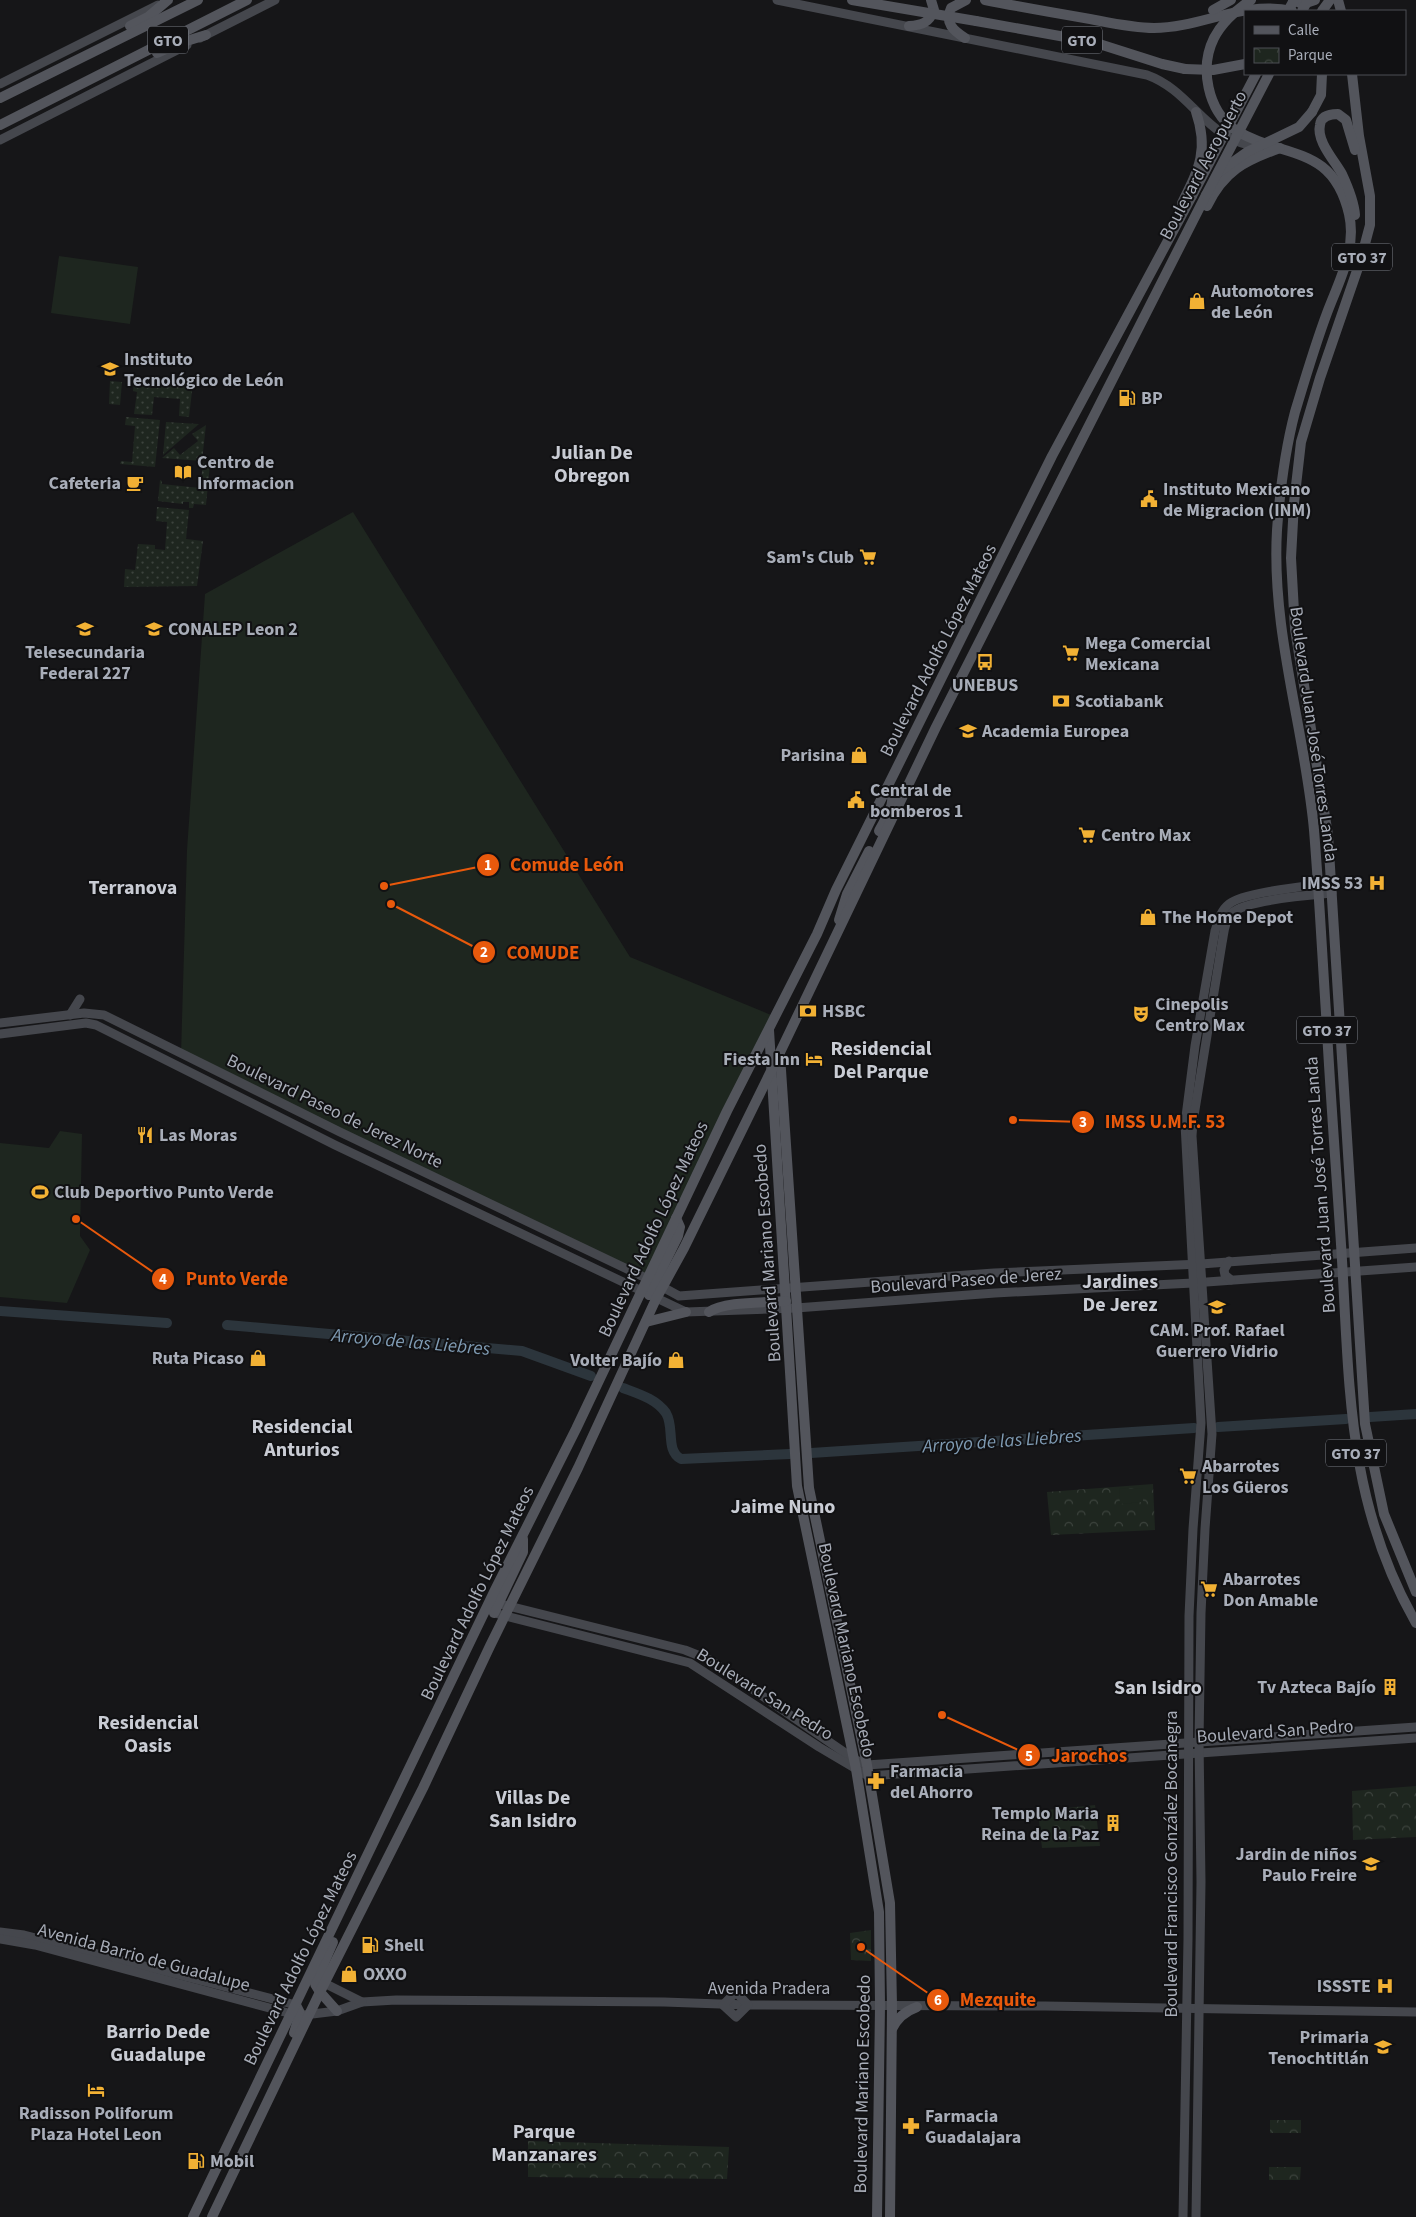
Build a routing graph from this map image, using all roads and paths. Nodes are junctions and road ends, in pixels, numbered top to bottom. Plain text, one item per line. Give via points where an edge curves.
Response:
1 (168, 0) edge
2 (198, 0) edge
3 (247, 0) edge
4 (274, 0) edge
5 (777, 0) edge
6 (852, 0) edge
7 (931, 0) edge
8 (966, 0) edge
9 (985, 0) edge
10 (1231, 0) edge
11 (1251, 0) edge
12 (1293, 0) edge
13 (1315, 0) edge
14 (1266, 9) edge
15 (1288, 10) edge
16 (1201, 18) junction
17 (909, 26) junction
18 (206, 35) junction
19 (965, 38) junction
20 (74, 61) junction
21 (1244, 64) edge
22 (1255, 75) edge
23 (1268, 75) edge
24 (1322, 75) edge
25 (1351, 77) edge
26 (89, 81) junction
27 (0, 84) edge
28 (0, 98) edge
29 (1196, 112) junction
30 (0, 125) edge
31 (0, 140) edge
32 (1280, 148) junction
33 (1202, 156) junction
34 (1216, 174) junction
35 (1213, 194) junction
36 (1370, 196) junction
37 (1347, 261) junction
38 (1157, 262) joint
39 (1166, 271) joint
40 (1114, 343) junction
41 (1127, 346) junction
42 (888, 787) junction
43 (1332, 888) junction
44 (1319, 890) junction
45 (837, 933) junction
46 (80, 999) dead end
47 (70, 1014) junction
48 (0, 1023) edge
49 (769, 1030) junction
50 (0, 1034) edge
51 (780, 1051) junction
52 (1193, 1060) junction
53 (772, 1069) junction
54 (1201, 1072) junction
55 (753, 1107) junction
56 (774, 1107) junction
57 (1416, 1248) edge
58 (1354, 1253) junction
59 (1341, 1254) junction
60 (1229, 1261) junction
61 (1197, 1264) junction
62 (1416, 1267) edge
63 (1355, 1270) junction
64 (1342, 1271) junction
65 (1231, 1280) junction
66 (655, 1283) junction
67 (1198, 1283) junction
68 (791, 1288) junction
69 (722, 1293) junction
70 (649, 1295) junction
71 (704, 1295) junction
72 (725, 1306) junction
73 (790, 1306) junction
74 (686, 1312) junction
75 (708, 1312) junction
76 (646, 1322) junction
77 (1416, 1592) edge
78 (510, 1605) junction
79 (492, 1607) junction
80 (505, 1616) junction
81 (1416, 1623) edge
82 (696, 1653) junction
83 (690, 1663) junction
84 (1416, 1727) edge
85 (1416, 1738) edge
86 (1200, 1741) junction
87 (1188, 1742) junction
88 (1188, 1753) junction
89 (1200, 1753) junction
90 (855, 1764) junction
91 (867, 1765) junction
92 (868, 1776) junction
93 (0, 1932) edge
94 (0, 1939) edge
95 (318, 1982) junction
96 (362, 2002) junction
97 (880, 2006) junction
98 (892, 2006) junction
99 (918, 2007) junction
100 (1187, 2009) junction
101 (1199, 2009) junction
102 (337, 2011) junction
103 (299, 2012) junction
104 (1416, 2012) edge
105 (890, 2035) junction
106 (193, 2217) edge
107 (212, 2217) edge
108 (877, 2217) edge
109 (890, 2217) edge
110 (1183, 2217) edge
111 (1196, 2217) edge

1 - 20 main road via 148,17 99,43
1 - 27 main road
2 - 20 main road, GTO
3 - 26 main road, GTO
4 - 18 main road
5 - 17 main road
6 - 21 main road, GTO, bridge via 1093,42 1185,69 1213,70
7 - 17 main road via 934,10 930,20
8 - 19 main road via 951,8 948,20
9 - 16 main road, GTO via 1141,27 1170,26
10 - 16 main road, GTO
11 - 32 main road, Boulevard Juan José Torres Landa / GTO 37, bridge via 1231,15 1218,31 1207,62 1208,83 1214,106 1234,130 1257,142
12 - 13 main road via 1303,4
14 - 15 main road
14 - 16 main road via 1238,8
17 - 19 main road
18 - 26 main road
18 - 31 main road
19 - 29 main road via 1147,75 1173,88
20 - 28 main road, GTO
22 - 38 main road, Boulevard Aeropuerto, bridge
23 - 34 main road, Boulevard Aeropuerto, bridge
24 - 34 main road, bridge via 1321,95 1300,127 1246,152
25 - 36 main road, Boulevard Juan José Torres Landa / GTO 37
26 - 30 main road, GTO
29 - 32 main road via 1216,131 1236,141
29 - 33 main road via 1202,135
32 - 35 main road via 1240,165
32 - 37 main road, Boulevard Juan José Torres Landa / GTO 37 via 1312,159 1324,168 1340,189 1351,224
33 - 35 main road via 1215,148 1225,154 1225,166
33 - 40 main road
34 - 39 main road, Boulevard Aeropuerto, bridge
35 - 41 main road via 1142,328
36 - 37 main road via 1346,120 1338,114 1326,116 1320,124 1321,137 1349,189 1355,210 1355,235
36 - 43 main road, Boulevard Juan José Torres Landa / GTO 37 via 1368,234 1305,429 1294,504 1293,611 1322,784
37 - 44 main road, Boulevard Juan José Torres Landa / GTO 37 via 1315,349 1293,423 1281,486 1277,534 1278,601 1313,815
38 - 40 main road, Boulevard Adolfo López Mateos
39 - 41 main road, Boulevard Adolfo López Mateos
40 - 42 main road, Boulevard Adolfo López Mateos via 1048,464
41 - 45 main road, Boulevard Adolfo López Mateos
42 - 45 main road via 894,798 891,807 847,894
42 - 49 main road, Boulevard Adolfo López Mateos
43 - 44 main road, Boulevard Francisco González Bocanegra
43 - 58 main road, Boulevard Juan José Torres Landa / GTO 37
44 - 52 main road, Boulevard Francisco González Bocanegra via 1244,897 1227,905 1215,931
44 - 54 main road, Boulevard Francisco González Bocanegra via 1245,906 1229,917
44 - 59 main road, Boulevard Juan José Torres Landa / GTO 37
45 - 51 main road, Boulevard Adolfo López Mateos
46 - 47 main road
47 - 48 main road, Boulevard Paseo de Jerez Norte
47 - 66 main road, Boulevard Paseo de Jerez Norte via 89,1012 104,1015
49 - 53 main road, Boulevard Mariano Escobedo
49 - 66 main road, Boulevard Adolfo López Mateos via 676,1218 679,1233
50 - 70 main road, Boulevard Paseo de Jerez Norte via 86,1023 96,1025 335,1146
51 - 53 main road, Boulevard Adolfo López Mateos
51 - 68 main road, Boulevard Mariano Escobedo
52 - 54 main road via 1199,1064
52 - 61 main road, Boulevard Francisco González Bocanegra via 1184,1135
53 - 55 main road, Boulevard Adolfo López Mateos
53 - 56 main road, Boulevard Mariano Escobedo
54 - 61 main road, Boulevard Francisco González Bocanegra via 1192,1136
55 - 56 main road
55 - 66 main road, Boulevard Adolfo López Mateos via 684,1248
56 - 68 main road, Boulevard Mariano Escobedo
57 - 58 main road, Boulevard Paseo de Jerez
58 - 59 main road, Boulevard Paseo de Jerez
58 - 63 main road, Boulevard Juan José Torres Landa / GTO 37
59 - 60 main road, Boulevard Paseo de Jerez
59 - 64 main road, Boulevard Juan José Torres Landa / GTO 37
60 - 61 main road, Boulevard Paseo de Jerez
60 - 65 main road via 1224,1270
61 - 67 main road, Boulevard Francisco González Bocanegra
61 - 68 main road, Boulevard Paseo de Jerez via 994,1273
62 - 63 main road, Boulevard Paseo de Jerez
63 - 64 main road, Boulevard Paseo de Jerez
63 - 77 main road, Boulevard Juan José Torres Landa / GTO 37 via 1364,1411 1373,1466 1384,1514
64 - 65 main road, Boulevard Paseo de Jerez
64 - 81 main road, Boulevard Juan José Torres Landa / GTO 37 via 1350,1408 1360,1475 1382,1551
65 - 67 main road, Boulevard Paseo de Jerez
66 - 70 main road, Boulevard Adolfo López Mateos
66 - 70 main road, Boulevard Adolfo López Mateos
66 - 71 main road, Boulevard Paseo de Jerez via 679,1296
67 - 73 main road, Boulevard Paseo de Jerez
67 - 86 main road, Boulevard Francisco González Bocanegra via 1212,1434 1204,1537
67 - 87 main road, Boulevard Francisco González Bocanegra via 1201,1422 1190,1571
68 - 69 main road, Boulevard Paseo de Jerez
68 - 73 main road, Boulevard Mariano Escobedo
69 - 71 main road, Boulevard Paseo de Jerez
69 - 72 main road
70 - 74 main road, Boulevard Paseo de Jerez
70 - 76 main road, Boulevard Adolfo López Mateos
70 - 79 main road, Boulevard Adolfo López Mateos via 603,1369
71 - 75 main road via 703,1304
72 - 73 main road
72 - 75 main road
73 - 75 main road, Boulevard Paseo de Jerez
73 - 90 main road, Boulevard Mariano Escobedo via 799,1496
73 - 91 main road, Boulevard Mariano Escobedo via 808,1488
74 - 75 main road, Boulevard Paseo de Jerez
74 - 76 main road
76 - 78 main road, Boulevard Adolfo López Mateos
78 - 79 main road
78 - 80 main road, Boulevard Adolfo López Mateos
78 - 82 main road, Boulevard San Pedro
79 - 80 main road, Boulevard San Pedro
79 - 95 main road, Boulevard Adolfo López Mateos via 334,1926
80 - 83 main road, Boulevard San Pedro
80 - 95 main road, Boulevard Adolfo López Mateos via 423,1788
82 - 83 main road
82 - 90 main road, Boulevard San Pedro via 781,1708
83 - 90 main road, Boulevard San Pedro via 818,1747
84 - 86 main road, Boulevard San Pedro
85 - 89 main road, Boulevard San Pedro
86 - 87 main road, Boulevard San Pedro
86 - 89 main road, Boulevard Francisco González Bocanegra
87 - 88 main road, Boulevard Francisco González Bocanegra
87 - 91 main road, Boulevard San Pedro
88 - 89 main road, Boulevard San Pedro
88 - 92 main road, Boulevard San Pedro
88 - 100 main road, Boulevard Francisco González Bocanegra
89 - 101 main road, Boulevard Francisco González Bocanegra
90 - 91 main road, Boulevard San Pedro
90 - 92 main road, Boulevard San Pedro
90 - 97 main road, Boulevard Mariano Escobedo via 879,1912
91 - 92 main road, Boulevard Mariano Escobedo
92 - 98 main road, Boulevard Mariano Escobedo via 890,1903
93 - 103 main road, Avenida Barrio de Guadalupe via 24,1935
94 - 103 main road, Avenida Barrio de Guadalupe
95 - 96 main road, Avenida Pradera
95 - 102 main road
95 - 103 main road, Boulevard Adolfo López Mateos
95 - 103 main road, Boulevard Adolfo López Mateos
96 - 97 main road, Avenida Pradera
96 - 102 main road, Avenida Pradera
97 - 98 main road, Avenida Pradera
97 - 108 main road, Boulevard Mariano Escobedo
98 - 99 main road, Avenida Pradera
98 - 105 main road, Boulevard Mariano Escobedo
99 - 100 main road, Avenida Pradera
99 - 105 main road via 897,2020
100 - 101 main road, Avenida Pradera
100 - 110 main road, Boulevard Francisco González Bocanegra
101 - 104 main road, Avenida Pradera
101 - 111 main road, Boulevard Francisco González Bocanegra
102 - 103 main road, Avenida Pradera
103 - 106 main road, Boulevard Adolfo López Mateos
103 - 107 main road, Boulevard Adolfo López Mateos via 287,2060
105 - 109 main road, Boulevard Mariano Escobedo

